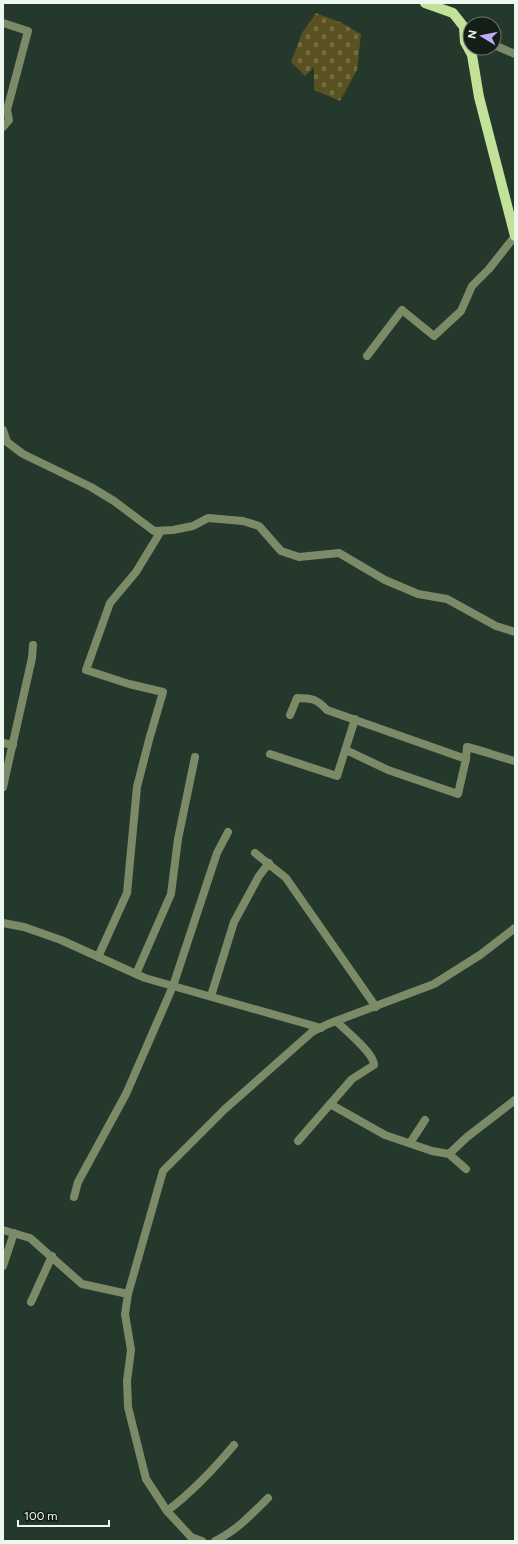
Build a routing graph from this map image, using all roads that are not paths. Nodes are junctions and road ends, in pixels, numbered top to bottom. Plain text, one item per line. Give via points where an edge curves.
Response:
1 (425, 3) edge
2 (3, 23) edge
3 (462, 24) edge
4 (502, 48) edge
5 (515, 54) edge
6 (472, 56) edge
7 (3, 127) edge
8 (515, 236) edge
9 (367, 356) dead end
10 (3, 430) edge
11 (161, 531) junction
12 (515, 632) edge
13 (33, 645) dead end
14 (290, 715) dead end
15 (355, 719) junction
16 (3, 743) edge
17 (13, 745) junction
18 (346, 750) junction
19 (270, 754) dead end
20 (194, 757) dead end
21 (466, 759) junction
22 (515, 761) edge
23 (3, 787) edge
24 (228, 832) dead end
25 (255, 853) dead end
26 (269, 863) junction
27 (3, 923) edge
28 (515, 928) edge
29 (98, 957) junction
30 (136, 974) junction
31 (173, 986) junction
32 (210, 996) junction
33 (376, 1007) junction
34 (336, 1021) junction
35 (321, 1028) junction
36 (515, 1100) edge
37 (330, 1104) junction
38 (425, 1120) dead end
39 (298, 1141) dead end
40 (410, 1144) junction
41 (449, 1154) junction
42 (466, 1169) dead end
43 (74, 1197) dead end
44 (3, 1230) edge
45 (14, 1233) junction
46 (52, 1256) junction
47 (3, 1266) edge
48 (128, 1294) junction
49 (32, 1302) dead end
50 (234, 1445) dead end
51 (268, 1498) dead end
52 (167, 1511) junction
53 (202, 1541) edge
54 (215, 1541) edge

1 - 3 main road via 453,13
2 - 7 street via 28,31 7,110 9,120
4 - 5 street
6 - 8 main road via 479,97
8 - 9 street via 472,286 461,311 434,336 402,310
10 - 11 street via 7,442 23,454 91,486 154,531
11 - 12 street via 193,526 208,518 243,521 259,526 281,551 299,557 339,553 385,580 418,594 447,599 496,626
11 - 29 street via 136,572 110,603 86,670 163,692 137,787 127,893
13 - 17 street
14 - 15 street via 298,698 310,698 320,702 327,710
15 - 18 street
15 - 21 street
16 - 17 street
17 - 23 street
18 - 19 street via 337,776
18 - 21 street via 388,770 458,794
20 - 30 street via 178,838 171,894
21 - 22 street via 467,747
24 - 31 street via 217,853
25 - 26 street
26 - 32 street via 234,922
26 - 33 street via 286,878
27 - 29 street via 24,927 61,940
28 - 33 street via 480,955 434,984
29 - 30 street
30 - 31 street
31 - 32 street
31 - 43 street via 126,1094 78,1182
32 - 35 street
33 - 34 street
34 - 35 street
34 - 37 street via 367,1052 374,1065 352,1079
35 - 48 street via 312,1032 225,1109 163,1171
36 - 41 street
37 - 39 street
37 - 40 street via 376,1130
38 - 40 street
40 - 41 street
41 - 42 street
44 - 45 street
45 - 46 street via 30,1238
45 - 47 street
46 - 48 street via 82,1284
46 - 49 street
48 - 52 street via 125,1314 131,1350 127,1381 128,1407 146,1479
50 - 52 street via 184,1498
51 - 54 street via 225,1536
52 - 53 street via 191,1537

